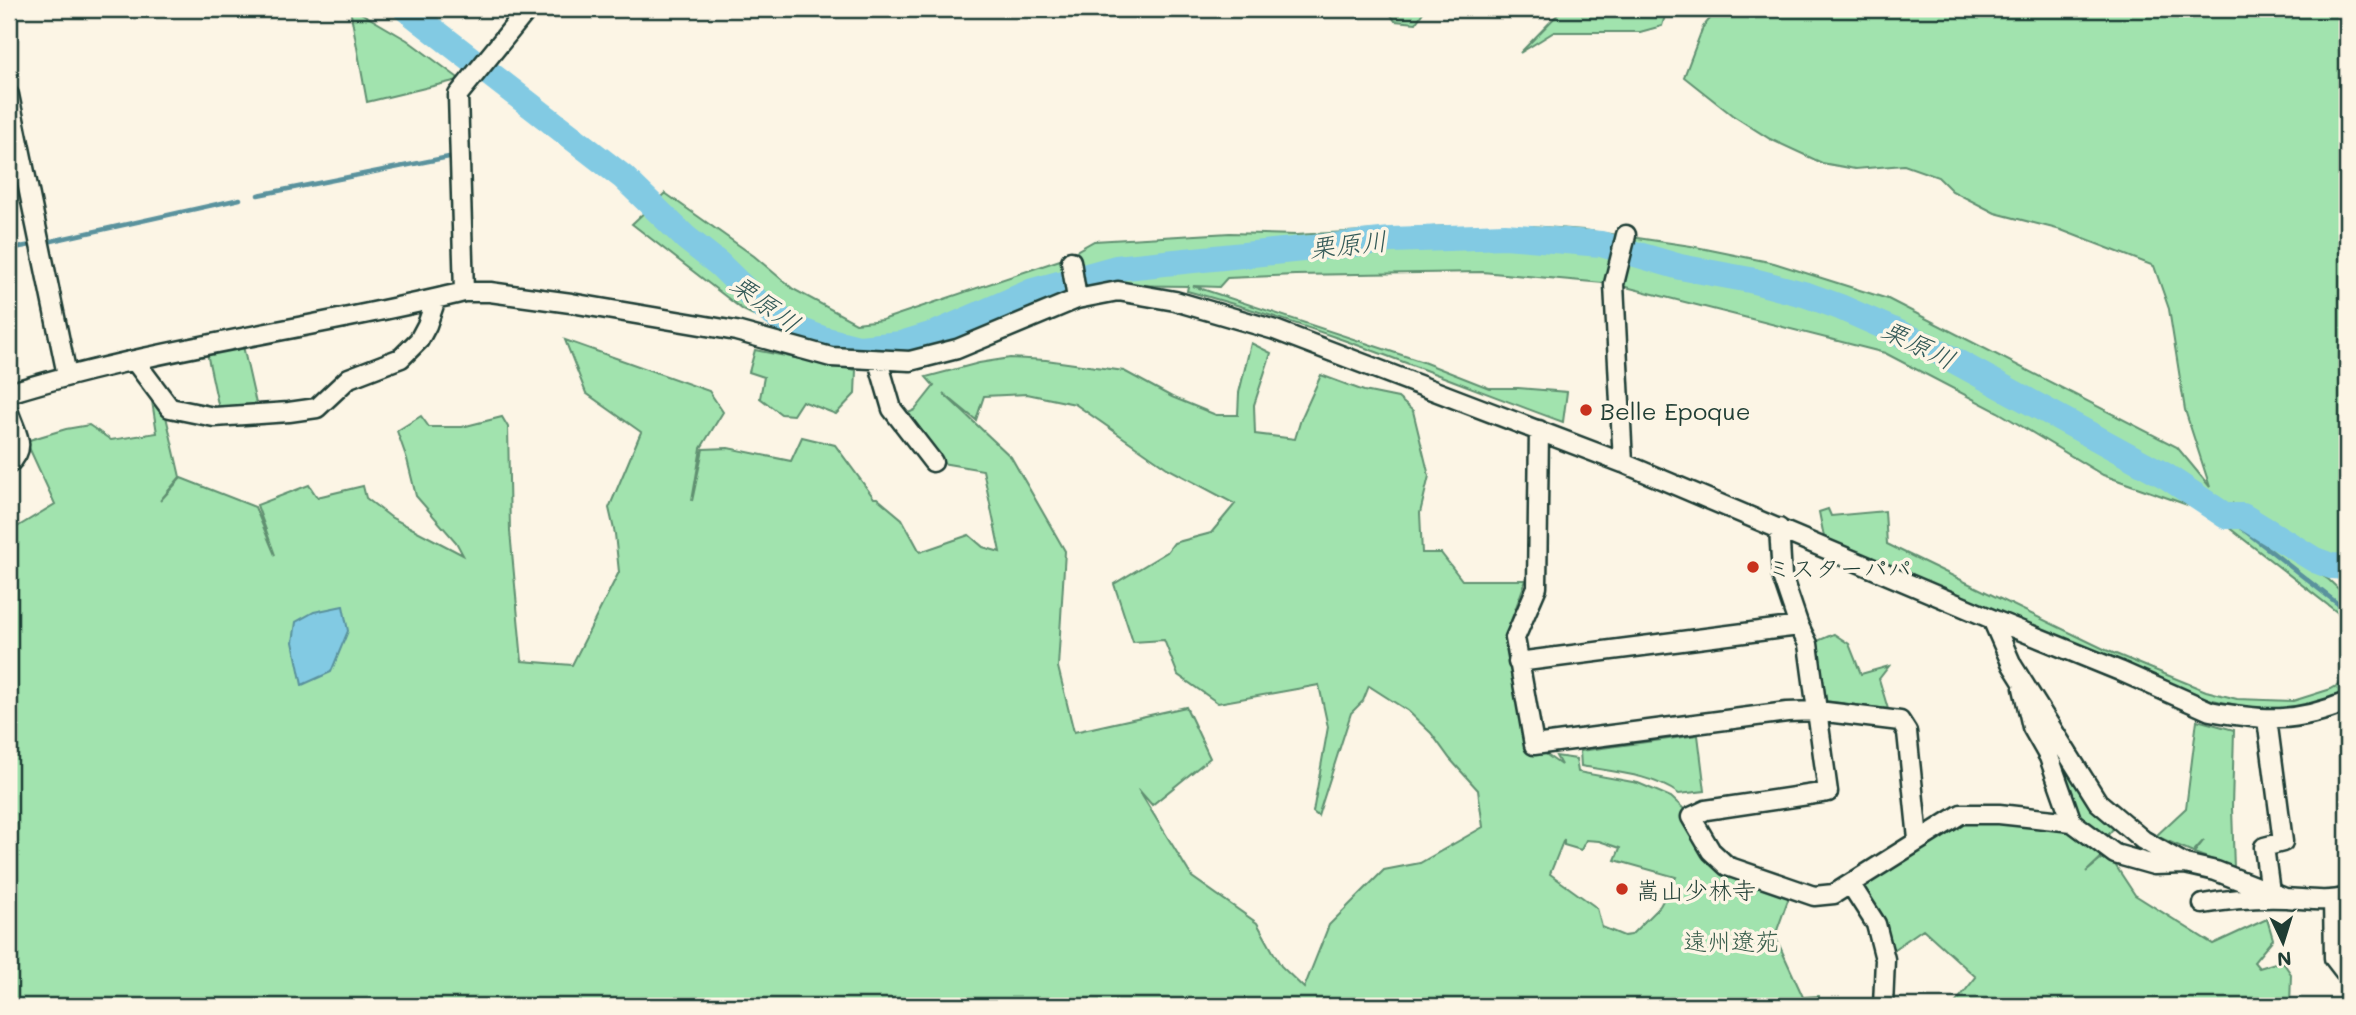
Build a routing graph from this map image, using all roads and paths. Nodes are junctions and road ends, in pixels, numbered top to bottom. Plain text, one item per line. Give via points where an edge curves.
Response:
1 (528, 9) edge
2 (9, 96) edge
3 (1626, 235) dead end
4 (1071, 261) dead end
5 (464, 292) junction
6 (1077, 293) junction
7 (436, 299) junction
8 (134, 360) junction
9 (878, 361) junction
10 (67, 375) junction
11 (9, 393) edge
12 (9, 413) edge
13 (1539, 430) junction
14 (933, 461) dead end
15 (1623, 463) junction
16 (9, 464) edge
17 (1779, 528) junction
18 (1992, 620) junction
19 (1799, 626) junction
20 (1518, 662) junction
21 (2020, 676) junction
22 (2347, 702) edge
23 (1818, 712) junction
24 (2267, 719) junction
25 (2072, 822) junction
26 (1918, 839) junction
27 (2185, 864) junction
28 (1851, 885) junction
29 (2277, 895) junction
30 (2340, 898) edge
31 (2203, 904) dead end
32 (2347, 971) edge
33 (1882, 1006) edge

1 - 5 street via 458,95
2 - 10 street
3 - 15 street via 1614,284
4 - 6 street
5 - 7 street
5 - 9 street via 571,303 736,331 831,357
6 - 9 street via 957,349 910,361
6 - 13 street via 1118,291 1175,301 1275,330
7 - 8 street
7 - 8 street via 419,340 401,358 349,378 317,408 214,417 170,408
8 - 10 street
9 - 14 street via 892,409
10 - 11 street
12 - 16 street via 21,445
13 - 15 street
13 - 20 street via 1538,587 1515,638
15 - 17 street
17 - 18 street
17 - 19 street via 1782,576
18 - 21 street
18 - 24 street via 2210,711
19 - 20 street
19 - 23 street via 1808,644
20 - 23 street via 1534,745 1787,712
21 - 25 street via 2032,727 2049,757
21 - 27 street via 2098,802 2143,839
22 - 24 street via 2321,713
23 - 26 street via 1900,721 1908,732
23 - 28 street via 1828,792 1706,810 1691,817 1711,851 1727,866 1814,896 1834,894
24 - 29 street via 2283,842 2264,846
25 - 26 street via 1961,814
25 - 27 street via 2115,854 2154,865
26 - 28 street
27 - 29 street
28 - 33 street via 1876,924 1885,959
29 - 30 street
29 - 31 street
30 - 32 street via 2334,958

